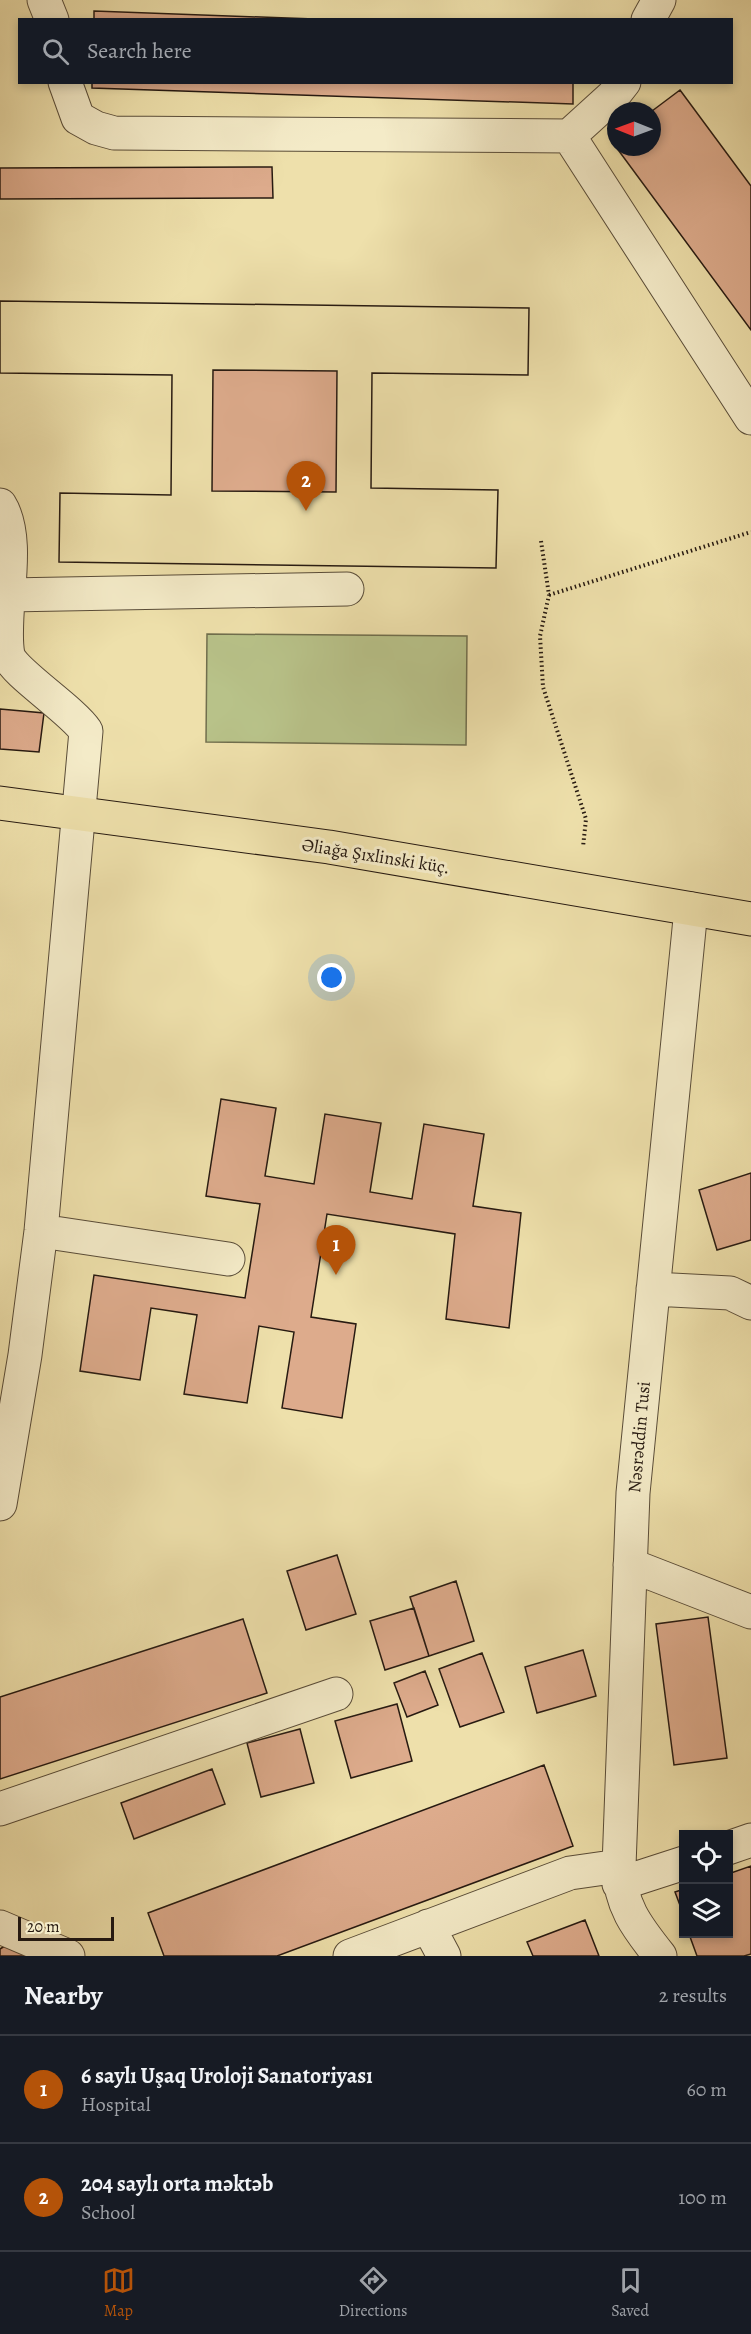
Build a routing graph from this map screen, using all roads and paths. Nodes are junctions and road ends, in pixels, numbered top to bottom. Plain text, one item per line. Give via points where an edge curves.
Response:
1 (44, 0) edge
2 (659, 0) edge
3 (51, 18) edge
4 (649, 18) edge
5 (66, 84) edge
6 (622, 84) edge
7 (569, 136) junction
8 (751, 418) edge
9 (0, 505) edge
10 (751, 532) edge
11 (541, 541) dead end
12 (347, 589) dead end
13 (8, 595) junction
14 (549, 596) junction
15 (0, 803) edge
16 (77, 812) junction
17 (583, 847) dead end
18 (691, 909) junction
19 (751, 918) edge
20 (41, 1231) junction
21 (228, 1259) dead end
22 (653, 1289) junction
23 (744, 1294) edge
24 (13, 1349) edge
25 (0, 1504) edge
26 (630, 1565) junction
27 (751, 1612) edge
28 (336, 1694) dead end
29 (0, 1809) edge
30 (751, 1840) edge
31 (733, 1847) edge
32 (679, 1864) edge
33 (619, 1875) junction
34 (428, 1926) junction
35 (0, 1927) edge
36 (68, 1956) edge
37 (350, 1956) edge
38 (444, 1956) edge
39 (660, 1956) edge

1 - 3 street
2 - 4 street
5 - 7 street via 78,118 114,133
6 - 7 street
7 - 8 street
9 - 13 street via 8,536
10 - 14 path
11 - 14 path
12 - 13 street
13 - 16 street via 9,657 77,718 86,731
14 - 17 path via 540,636 543,687 586,819
15 - 16 main road, Əliağa Şıxlinski küç.
16 - 18 main road, Əliağa Şıxlinski küç. via 329,847
16 - 20 street
18 - 19 main road, Əliağa Şıxlinski küç.
18 - 22 street, Nəsrəddin Tusi
20 - 21 street
20 - 24 street
22 - 23 street
22 - 26 street, Nəsrəddin Tusi
24 - 25 street
26 - 27 street
26 - 33 street, Nəsrəddin Tusi
28 - 29 street
30 - 31 street
32 - 33 street
33 - 34 street via 570,1873
33 - 39 street, Nəsrəddin Tusi via 632,1921
34 - 37 street
34 - 38 street
35 - 36 street

